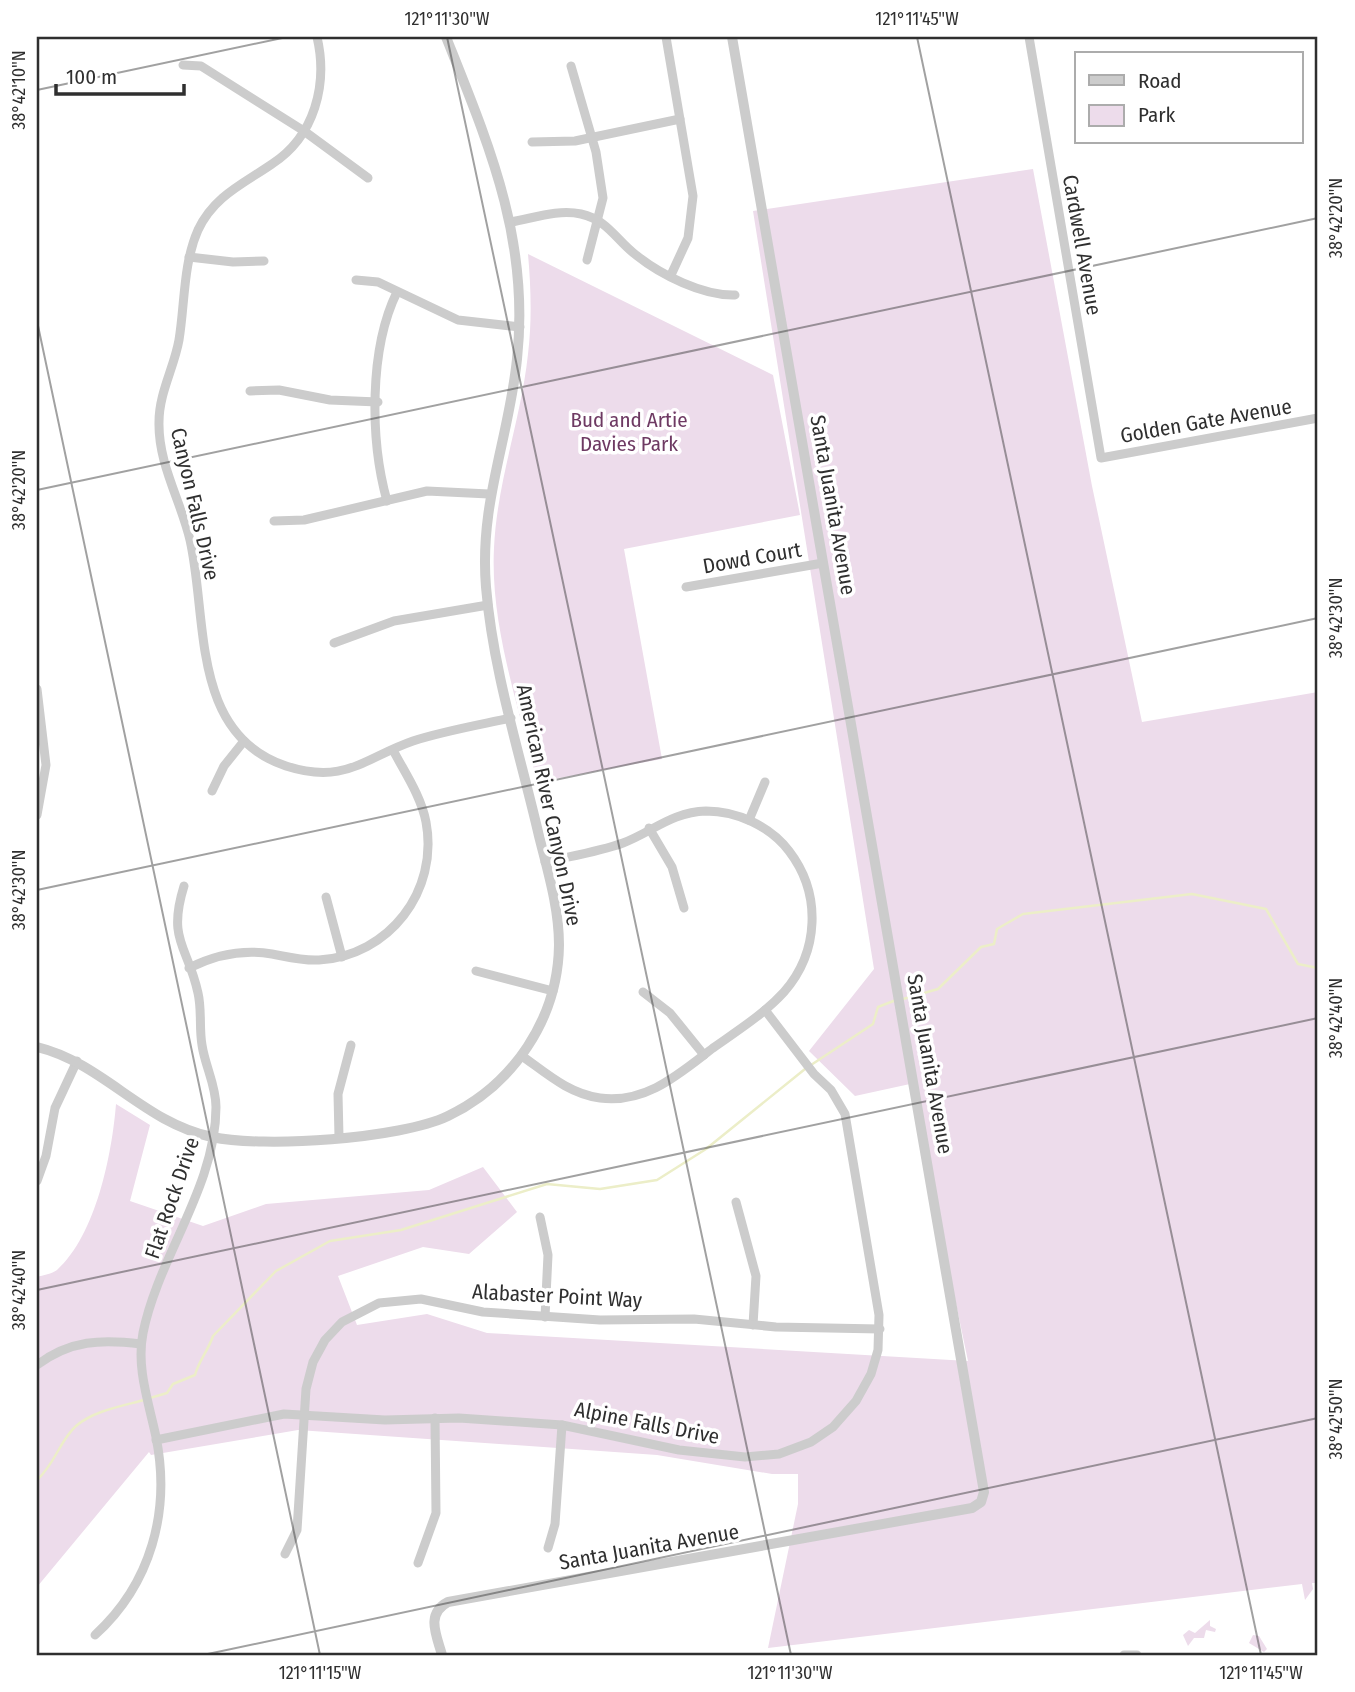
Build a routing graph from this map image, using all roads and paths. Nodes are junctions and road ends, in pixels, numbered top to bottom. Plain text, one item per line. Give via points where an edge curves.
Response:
1 (317, 37) edge
2 (446, 37) edge
3 (666, 37) edge
4 (732, 37) edge
5 (1029, 37) edge
6 (183, 65) dead end
7 (571, 65) dead end
8 (680, 119) junction
9 (304, 131) junction
10 (590, 137) junction
11 (533, 142) dead end
12 (368, 178) dead end
13 (598, 220) junction
14 (511, 222) junction
15 (189, 257) junction
16 (587, 260) dead end
17 (264, 261) dead end
18 (671, 275) junction
19 (356, 280) dead end
20 (397, 292) junction
21 (735, 295) dead end
22 (520, 327) junction
23 (250, 391) dead end
24 (377, 402) junction
25 (1318, 418) edge
26 (1101, 458) joint
27 (489, 494) junction
28 (387, 501) junction
29 (275, 520) dead end
30 (823, 563) junction
31 (686, 587) dead end
32 (488, 605) junction
33 (334, 643) dead end
34 (37, 689) edge
35 (511, 718) junction
36 (244, 741) junction
37 (393, 750) junction
38 (765, 782) dead end
39 (212, 791) dead end
40 (37, 814) edge
41 (749, 820) junction
42 (649, 828) junction
43 (545, 862) junction
44 (184, 886) dead end
45 (326, 897) dead end
46 (684, 908) dead end
47 (342, 957) junction
48 (189, 968) junction
49 (476, 971) dead end
50 (552, 990) junction
51 (643, 992) dead end
52 (765, 1010) junction
53 (351, 1045) dead end
54 (37, 1047) edge
55 (704, 1055) junction
56 (522, 1056) junction
57 (77, 1061) junction
58 (212, 1137) junction
59 (339, 1137) junction
60 (37, 1181) edge
61 (736, 1202) dead end
62 (540, 1217) dead end
63 (545, 1317) junction
64 (753, 1325) junction
65 (880, 1329) junction
66 (141, 1343) junction
67 (37, 1365) edge
68 (304, 1415) junction
69 (435, 1418) junction
70 (562, 1424) junction
71 (156, 1440) junction
72 (548, 1548) dead end
73 (285, 1554) dead end
74 (418, 1563) dead end
75 (95, 1635) dead end
76 (442, 1655) edge
77 (1124, 1655) edge
78 (1137, 1655) edge

1 - 9 street, Canyon Falls Drive via 321,82
2 - 14 street, American River Canyon Drive via 493,156
3 - 8 street
4 - 30 street, Santa Juanita Avenue
5 - 26 street, Cardwell Avenue
6 - 9 street via 201,66
7 - 10 street
8 - 10 street
8 - 18 street via 693,208 688,238
9 - 12 street
9 - 15 street, Canyon Falls Drive via 285,155 234,187 212,208
10 - 11 street
10 - 13 street via 603,198
13 - 14 street via 567,212
13 - 16 street
13 - 18 street via 635,254
14 - 22 street, American River Canyon Drive
15 - 17 street
15 - 36 street, Canyon Falls Drive via 179,340 160,408 159,436 191,546 212,690
18 - 21 street via 705,291
19 - 20 street via 378,282
20 - 22 street via 458,320
20 - 24 street via 381,335
22 - 27 street, American River Canyon Drive via 513,390
23 - 24 street
24 - 28 street via 377,452
25 - 26 street, Golden Gate Avenue
27 - 28 street via 443,490
27 - 32 street, American River Canyon Drive via 485,547
28 - 29 street via 304,520
30 - 31 street, Dowd Court
30 - 76 street, Santa Juanita Avenue via 984,1492 981,1502 972,1508 448,1602 434,1619
32 - 33 street via 394,621
32 - 35 street, American River Canyon Drive
34 - 40 street via 46,765
35 - 37 street, Canyon Falls Drive via 416,740
35 - 43 street, American River Canyon Drive
36 - 37 street, Canyon Falls Drive via 274,761 309,771 357,767
36 - 39 street
37 - 47 street via 417,794 426,823 424,877 393,928
38 - 41 street
41 - 42 street via 721,812 692,812
41 - 52 street via 775,836 795,858 812,906 812,936 806,957 792,982
42 - 43 street via 614,846
42 - 46 street via 672,867
43 - 50 street, American River Canyon Drive via 558,924
44 - 48 street, Flat Rock Drive via 177,929
45 - 47 street
47 - 48 street via 306,961 243,953 217,956
48 - 58 street, Flat Rock Drive via 198,993 202,1044 215,1093
49 - 50 street
50 - 56 street, American River Canyon Drive
51 - 55 street via 670,1013
52 - 55 street
52 - 65 street, Alpine Falls Drive via 831,1090 849,1128
53 - 59 street via 338,1094
54 - 57 street, American River Canyon Drive
55 - 56 street via 652,1091 613,1099 573,1091
56 - 59 street, American River Canyon Drive via 487,1092 441,1120 402,1132
57 - 58 street, American River Canyon Drive via 156,1116
57 - 60 street via 54,1108
58 - 59 street, American River Canyon Drive via 253,1141
58 - 66 street, Flat Rock Drive
61 - 64 street via 757,1276
62 - 63 street via 548,1255
63 - 64 street, Alabaster Point Way via 694,1319
63 - 68 street, Alabaster Point Way via 483,1312 407,1298 364,1308 342,1322 319,1349 308,1377
64 - 65 street, Alabaster Point Way
65 - 70 street, Alpine Falls Drive via 871,1374 850,1409 818,1437 779,1454 712,1454
66 - 67 street via 85,1342 60,1350
66 - 71 street, Flat Rock Drive
68 - 69 street, Alpine Falls Drive
68 - 71 street, Alpine Falls Drive via 265,1416
68 - 73 street, Alabaster Point Way via 297,1530
69 - 70 street, Alpine Falls Drive
69 - 74 street via 436,1513
70 - 72 street via 555,1524
71 - 75 street, Flat Rock Drive via 161,1483 154,1542 126,1600
77 - 78 street

